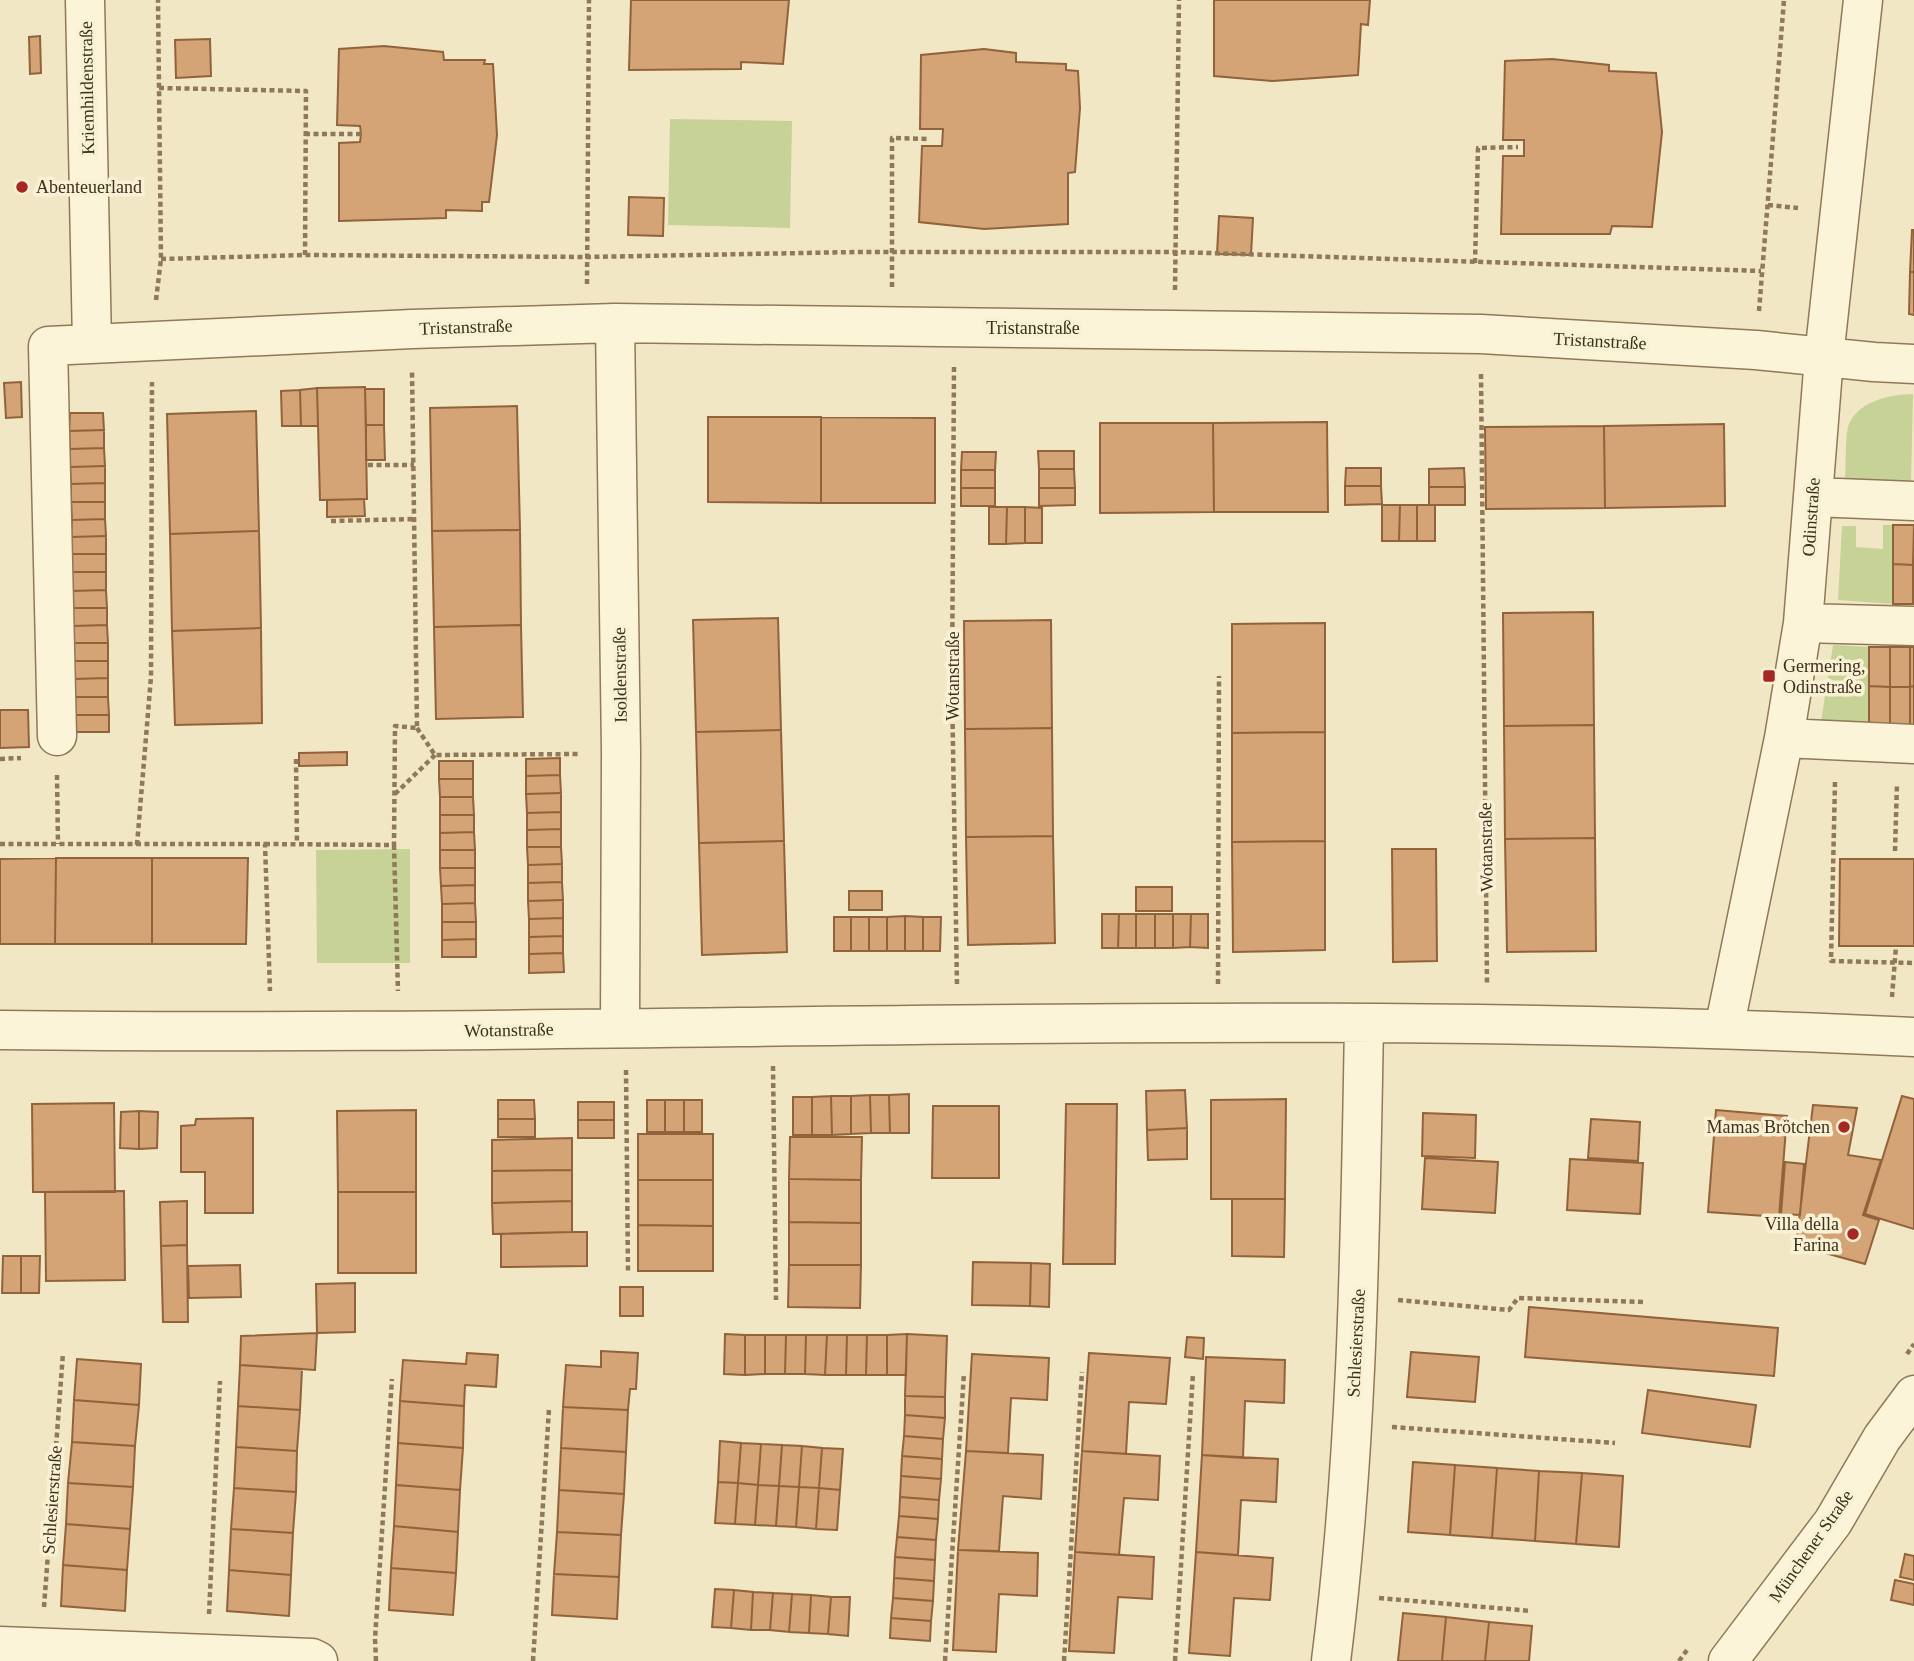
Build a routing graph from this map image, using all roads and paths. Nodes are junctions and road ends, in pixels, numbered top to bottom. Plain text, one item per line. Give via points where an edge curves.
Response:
1 (85, 0) edge
2 (158, 0) edge
3 (589, 0) edge
4 (1179, 0) edge
5 (1784, 0) edge
6 (1863, 0) edge
7 (159, 88) junction
8 (305, 134) junction
9 (361, 134) dead end
10 (929, 139) dead end
11 (1518, 147) dead end
12 (892, 252) junction
13 (1177, 253) junction
14 (305, 255) junction
15 (587, 257) junction
16 (161, 259) junction
17 (1475, 263) junction
18 (1762, 271) junction
19 (601, 323) junction
20 (892, 327) junction
21 (954, 327) junction
22 (412, 329) junction
23 (1174, 329) junction
24 (1481, 334) junction
25 (152, 342) junction
26 (92, 344) junction
27 (1756, 350) junction
28 (1824, 357) junction
29 (1914, 364) edge
30 (368, 465) dead end
31 (414, 465) junction
32 (1813, 497) junction
33 (1914, 501) edge
34 (415, 519) junction
35 (331, 521) dead end
36 (1803, 622) junction
37 (1914, 625) edge
38 (1219, 676) dead end
39 (417, 727) junction
40 (57, 736) joint
41 (1784, 738) junction
42 (1835, 741) junction
43 (1906, 744) edge
44 (621, 754) junction
45 (435, 755) junction
46 (296, 759) dead end
47 (395, 795) junction
48 (0, 844) edge
49 (58, 844) junction
50 (265, 844) junction
51 (296, 844) junction
52 (138, 845) junction
53 (394, 845) junction
54 (1895, 851) dead end
55 (1896, 946) dead end
56 (1895, 963) junction
57 (1914, 963) edge
58 (1892, 999) dead end
59 (1488, 1023) junction
60 (1217, 1024) junction
61 (957, 1025) junction
62 (1364, 1025) junction
63 (773, 1026) junction
64 (623, 1027) junction
65 (0, 1030) edge
66 (1724, 1030) junction
67 (271, 1032) junction
68 (399, 1032) junction
69 (1914, 1037) edge
70 (628, 1272) dead end
71 (1359, 1296) junction
72 (775, 1300) dead end
73 (1643, 1302) dead end
74 (63, 1353) dead end
75 (1082, 1372) dead end
76 (964, 1373) dead end
77 (1193, 1373) dead end
78 (392, 1379) dead end
79 (219, 1381) dead end
80 (1914, 1395) edge
81 (549, 1409) dead end
82 (1353, 1424) junction
83 (1615, 1443) dead end
84 (1340, 1595) junction
85 (1531, 1611) dead end
86 (0, 1646) edge
87 (41, 1647) junction
88 (206, 1652) junction
89 (318, 1661) edge
90 (376, 1661) edge
91 (533, 1661) edge
92 (945, 1661) edge
93 (1064, 1661) edge
94 (1175, 1661) edge
95 (1331, 1661) edge
96 (1728, 1661) edge

1 - 26 street, Kriemhildenstraße
2 - 7 path
3 - 15 path
4 - 13 path
5 - 18 path
6 - 28 street, Odinstraße
7 - 8 path via 306,91
7 - 16 path
8 - 9 path
8 - 14 path
10 - 12 path via 892,138
11 - 17 path via 1478,148
12 - 13 path
12 - 15 path
12 - 20 path
13 - 17 path
13 - 23 path
14 - 15 path
14 - 16 path
15 - 19 path
16 - 25 path
17 - 18 path
18 - 27 path
19 - 20 street, Tristanstraße
19 - 22 street, Tristanstraße
19 - 44 street, Isoldenstraße
20 - 21 street, Tristanstraße
21 - 23 street, Tristanstraße
21 - 61 path, Wotanstraße via 952,687
22 - 25 street, Tristanstraße
22 - 31 path
23 - 24 street, Tristanstraße
24 - 27 street, Tristanstraße
24 - 59 path, Wotanstraße
25 - 26 street, Tristanstraße
25 - 52 path via 150,677
26 - 40 street, Tristanstraße via 48,346
27 - 28 street, Tristanstraße
28 - 29 street, Tristanstraße
28 - 32 street, Odinstraße
30 - 31 path
31 - 34 path
32 - 33 street
32 - 36 street, Odinstraße
34 - 35 path
34 - 39 path
36 - 37 street
36 - 41 street, Odinstraße
38 - 60 path
39 - 45 path
39 - 47 path via 394,726
40 - 49 path
41 - 42 street
41 - 66 street, Odinstraße
42 - 43 street
42 - 56 path via 1830,961
43 - 54 path
44 - 45 path
44 - 64 street, Isoldenstraße
45 - 47 path
46 - 51 path
47 - 53 path
48 - 49 path
49 - 52 path
50 - 51 path
50 - 52 path
50 - 67 path
51 - 53 path
53 - 68 path
55 - 56 path
56 - 57 path
56 - 58 path
59 - 62 street, Wotanstraße
59 - 66 street, Wotanstraße
60 - 61 street, Wotanstraße
60 - 62 street, Wotanstraße
61 - 63 street, Wotanstraße
62 - 71 street, Schlesierstraße
63 - 64 street, Wotanstraße
63 - 72 path
64 - 68 street, Wotanstraße
64 - 70 path
65 - 67 street, Wotanstraße
66 - 69 street, Wotanstraße
67 - 68 street, Wotanstraße
71 - 73 path via 1509,1310 1518,1298
71 - 82 street, Schlesierstraße
74 - 87 path, Schlesierstraße
75 - 93 path
76 - 92 path
77 - 94 path
78 - 90 path
79 - 88 path
80 - 96 street, Münchener Straße via 1882,1438 1833,1522
81 - 91 path
82 - 83 path
82 - 84 street, Schlesierstraße
84 - 85 path
84 - 95 street, Schlesierstraße
86 - 87 street
87 - 88 street
88 - 89 street

